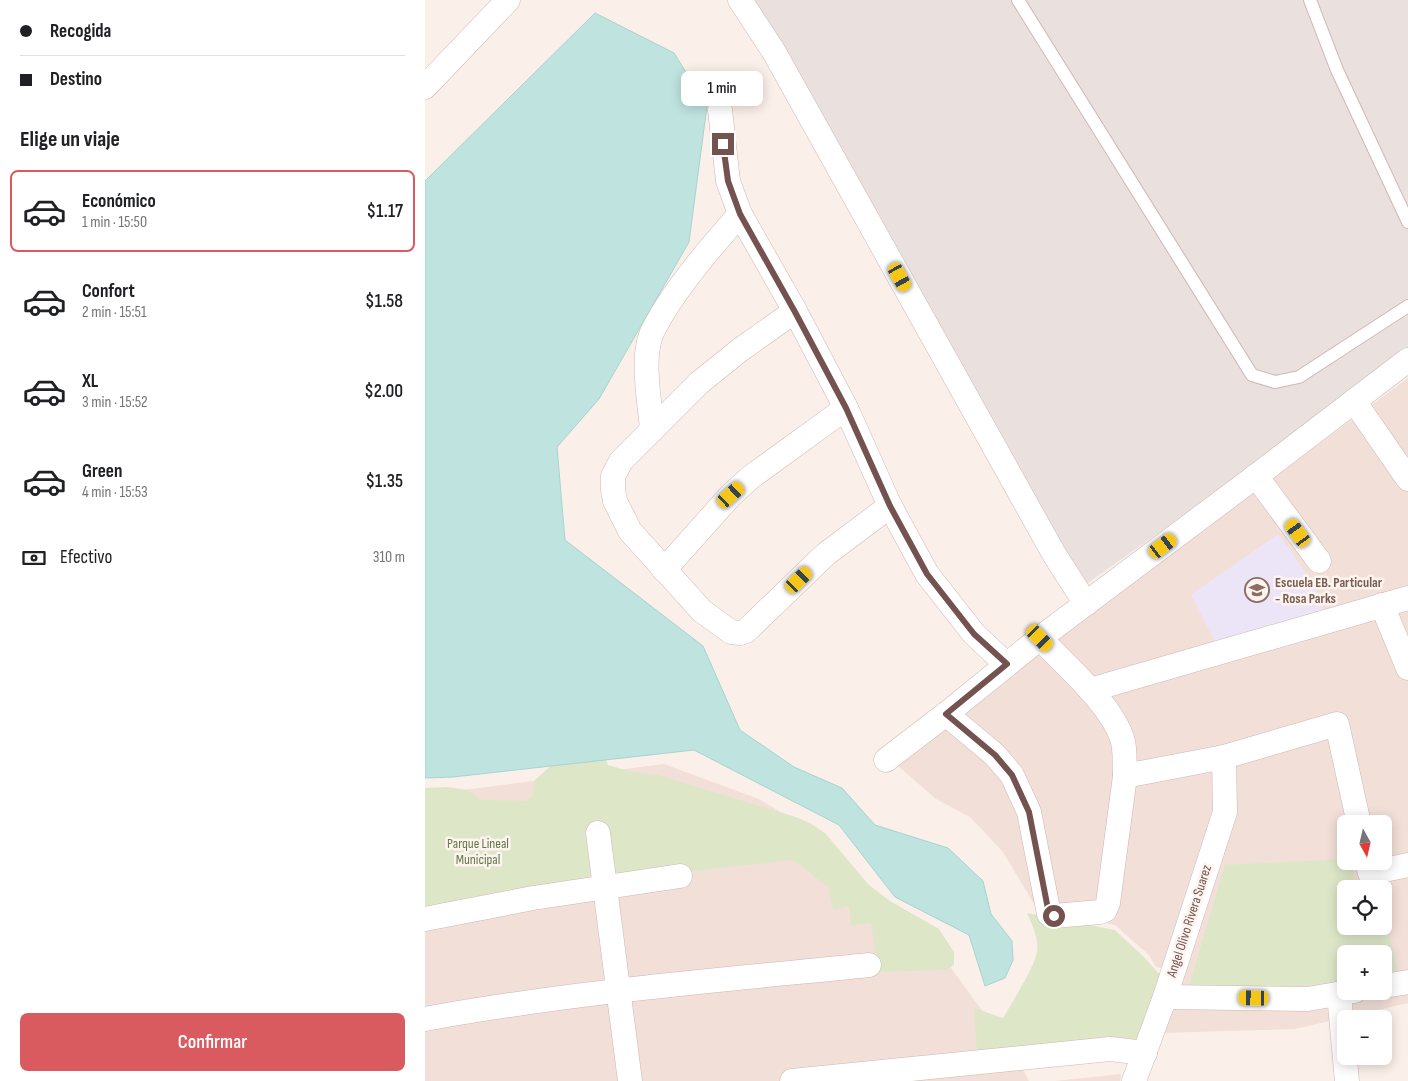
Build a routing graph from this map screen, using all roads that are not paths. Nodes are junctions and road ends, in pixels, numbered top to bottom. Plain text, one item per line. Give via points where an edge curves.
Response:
1 (508, 0) edge
2 (740, 0) edge
3 (1018, 0) edge
4 (1310, 0) edge
5 (425, 87) edge
6 (720, 110) dead end
7 (740, 214) junction
8 (1408, 222) edge
9 (1408, 306) edge
10 (795, 312) junction
11 (1408, 360) edge
12 (1354, 401) junction
13 (846, 408) junction
14 (652, 430) junction
15 (1256, 476) junction
16 (1408, 479) edge
17 (890, 506) junction
18 (1319, 561) dead end
19 (664, 570) junction
20 (1408, 598) edge
21 (1085, 604) junction
22 (1382, 605) junction
23 (1040, 638) junction
24 (1007, 664) junction
25 (1408, 668) edge
26 (1090, 690) junction
27 (946, 714) junction
28 (1224, 757) junction
29 (886, 760) dead end
30 (1125, 776) junction
31 (1357, 815) edge
32 (598, 833) dead end
33 (1408, 865) edge
34 (1393, 868) edge
35 (1369, 870) edge
36 (1384, 870) edge
37 (680, 876) dead end
38 (605, 886) junction
39 (425, 919) edge
40 (869, 965) dead end
41 (1408, 982) edge
42 (1392, 985) edge
43 (619, 989) junction
44 (1337, 994) edge
45 (1165, 997) junction
46 (1347, 1000) edge
47 (425, 1019) edge
48 (1145, 1053) junction
49 (630, 1081) edge
50 (792, 1081) edge
51 (1135, 1081) edge
52 (1347, 1081) edge

1 - 5 street
2 - 21 street via 774,52
3 - 9 lane via 1252,375 1275,382 1299,377
4 - 8 lane via 1337,70
6 - 7 street via 728,181
7 - 10 street
7 - 14 street via 689,274 650,338 647,366
10 - 13 street
10 - 14 street via 699,383
11 - 12 street
12 - 15 street
12 - 16 street
13 - 17 street
13 - 19 street via 751,477
14 - 19 street via 621,461 613,476 613,490 630,531
15 - 18 street
15 - 21 street
17 - 19 street via 826,554 746,631 740,633 731,632 702,611
17 - 24 street via 927,574 974,634
20 - 22 street
21 - 23 street
22 - 25 street
22 - 26 street
23 - 24 street
23 - 26 street
24 - 27 street
26 - 30 street via 1115,722 1123,740
27 - 29 street
27 - 30 street via 995,755 1012,775 1029,812 1049,914 1054,916 1105,910
28 - 30 street
28 - 31 street via 1337,724
28 - 45 street, Angel Olivo Rivera Suarez via 1225,812
32 - 38 street
33 - 34 street
35 - 36 street via 1370,873
37 - 38 street
38 - 39 street
38 - 43 street
40 - 43 street
41 - 42 street
43 - 47 street
43 - 49 street
44 - 45 street via 1308,999
45 - 48 street, Angel Olivo Rivera Suarez
46 - 52 street
48 - 50 street via 1110,1049
48 - 51 street, Angel Olivo Rivera Suarez

